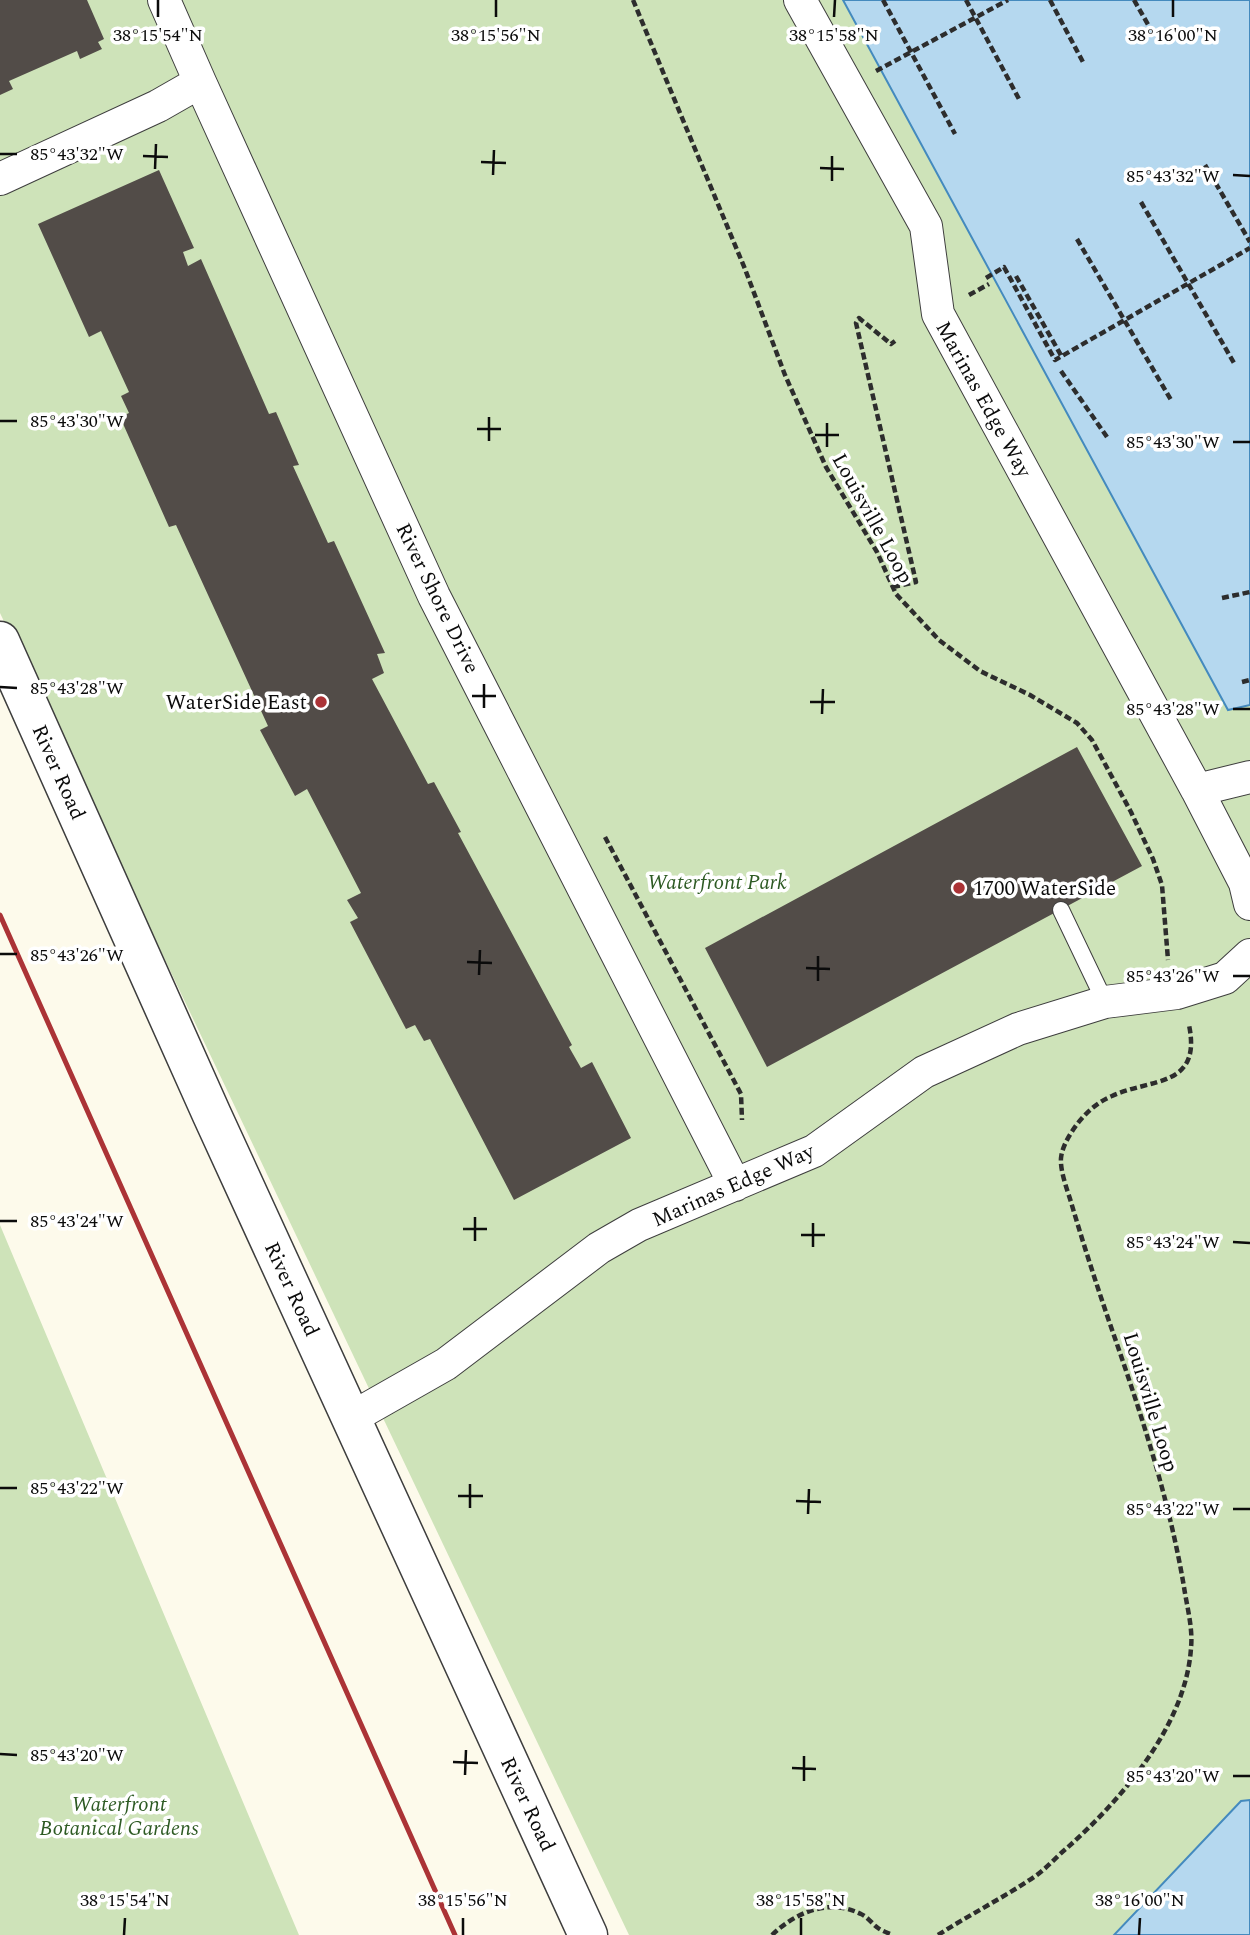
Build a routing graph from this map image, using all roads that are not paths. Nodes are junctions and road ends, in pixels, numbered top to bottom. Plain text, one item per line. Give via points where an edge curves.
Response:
1 (164, 0) edge
2 (800, 0) edge
3 (200, 82) junction
4 (0, 179) edge
5 (0, 641) edge
6 (1250, 778) edge
7 (1197, 790) junction
8 (1250, 904) edge
9 (1060, 910) dead end
10 (1250, 955) edge
11 (1105, 1002) junction
12 (735, 1185) junction
13 (351, 1418) junction
14 (588, 1935) edge

1 - 3 street, River Shore Drive
2 - 7 street, Marinas Edge Way via 926,226 937,314
3 - 4 street
3 - 12 street, River Shore Drive via 435,596
5 - 13 street, River Road
6 - 7 street
7 - 8 street, Marinas Edge Way via 1245,883
9 - 11 lane
10 - 11 street, Marinas Edge Way via 1225,978 1177,993
11 - 12 street, Marinas Edge Way via 1018,1029 924,1072 814,1151
12 - 13 street, Marinas Edge Way via 599,1248 446,1364
13 - 14 street, River Road

